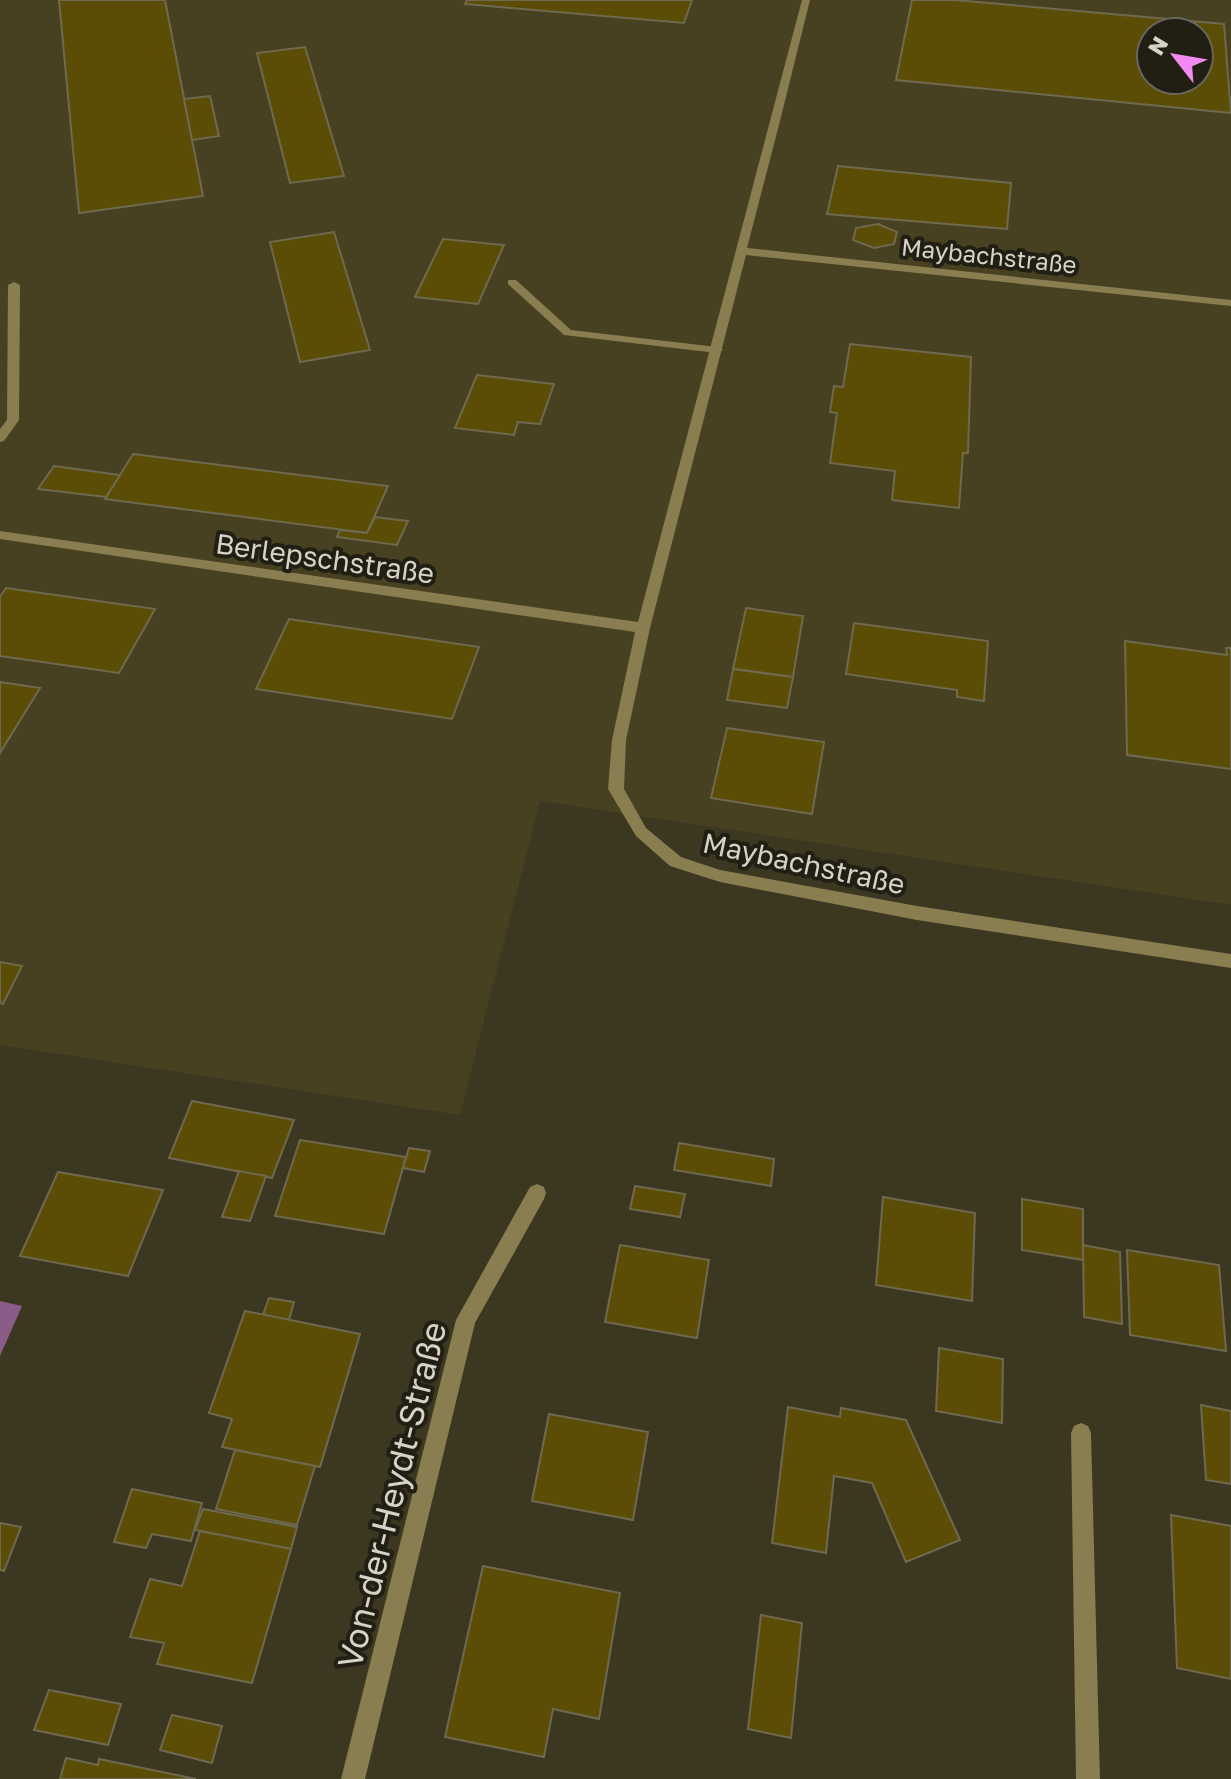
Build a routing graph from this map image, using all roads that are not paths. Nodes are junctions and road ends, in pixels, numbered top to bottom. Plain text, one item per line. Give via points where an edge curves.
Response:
1 (806, 0) edge
2 (743, 251) junction
3 (512, 282) dead end
4 (14, 285) dead end
5 (1231, 303) edge
6 (717, 350) junction
7 (0, 438) edge
8 (0, 535) edge
9 (643, 628) junction
10 (1231, 961) edge
11 (537, 1193) dead end
12 (1081, 1433) dead end
13 (353, 1779) edge
14 (1088, 1779) edge

1 - 2 street, Maybachstraße
2 - 5 street, Maybachstraße
2 - 6 street, Maybachstraße
3 - 6 street via 568,333
4 - 7 street via 13,420
6 - 9 street, Maybachstraße
8 - 9 street, Berlepschstraße
9 - 10 street, Maybachstraße via 619,740 616,789 641,832 676,862 720,876 917,913
11 - 13 street, Von-der-Heydt-Straße via 466,1320
12 - 14 street

